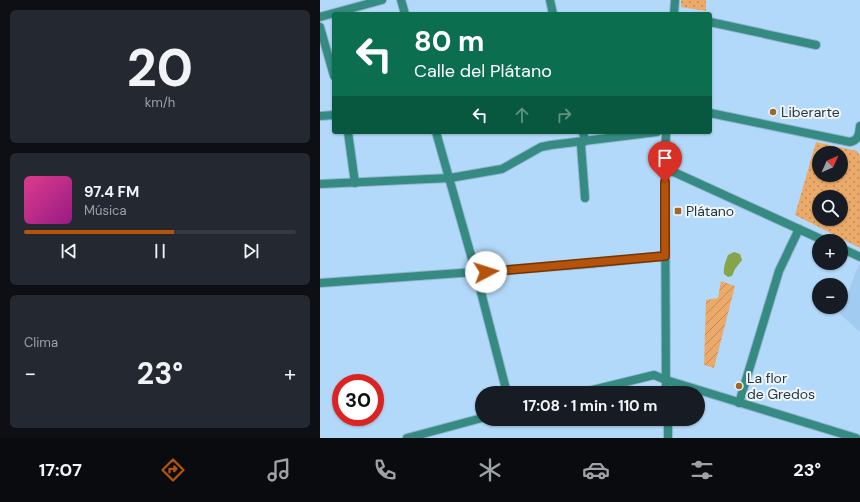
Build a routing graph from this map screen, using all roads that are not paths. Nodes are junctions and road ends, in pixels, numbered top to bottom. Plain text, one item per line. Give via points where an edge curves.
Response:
1 (382, 0) edge
2 (401, 0) edge
3 (550, 0) edge
4 (675, 0) edge
5 (338, 12) edge
6 (404, 12) edge
7 (553, 12) edge
8 (674, 12) edge
9 (332, 14) edge
10 (320, 17) edge
11 (712, 22) edge
12 (320, 27) edge
13 (816, 45) dead end
14 (332, 69) edge
15 (712, 113) edge
16 (332, 115) edge
17 (320, 116) edge
18 (860, 126) edge
19 (348, 134) edge
20 (437, 134) edge
21 (620, 134) edge
22 (666, 134) edge
23 (584, 136) edge
24 (665, 168) junction
25 (450, 178) junction
26 (355, 183) junction
27 (320, 184) edge
28 (585, 198) dead end
29 (799, 230) junction
30 (812, 236) edge
31 (848, 251) edge
32 (665, 256) junction
33 (860, 257) edge
34 (476, 272) junction
35 (320, 283) edge
36 (666, 380) junction
37 (505, 386) edge
38 (609, 386) edge
39 (666, 386) edge
40 (739, 403) junction
41 (475, 420) edge
42 (668, 426) edge
43 (838, 436) edge
44 (407, 438) edge
45 (668, 438) edge
46 (856, 438) edge

1 - 5 street
2 - 6 street
3 - 7 street
4 - 8 street
9 - 10 street
11 - 13 street
12 - 14 street
15 - 18 street via 850,142 859,136
16 - 17 street
19 - 26 street
20 - 25 street
21 - 23 street
22 - 24 street
23 - 25 street via 541,147 502,169
23 - 28 street via 581,145
24 - 29 street
24 - 32 street
25 - 26 street
25 - 34 street
26 - 27 street
29 - 30 street
29 - 40 street via 779,271
31 - 33 street
32 - 34 street
32 - 36 street
34 - 35 street
34 - 37 street
36 - 38 street via 654,375
36 - 39 street
36 - 40 street
40 - 43 street
41 - 44 street
42 - 45 street
43 - 46 street

